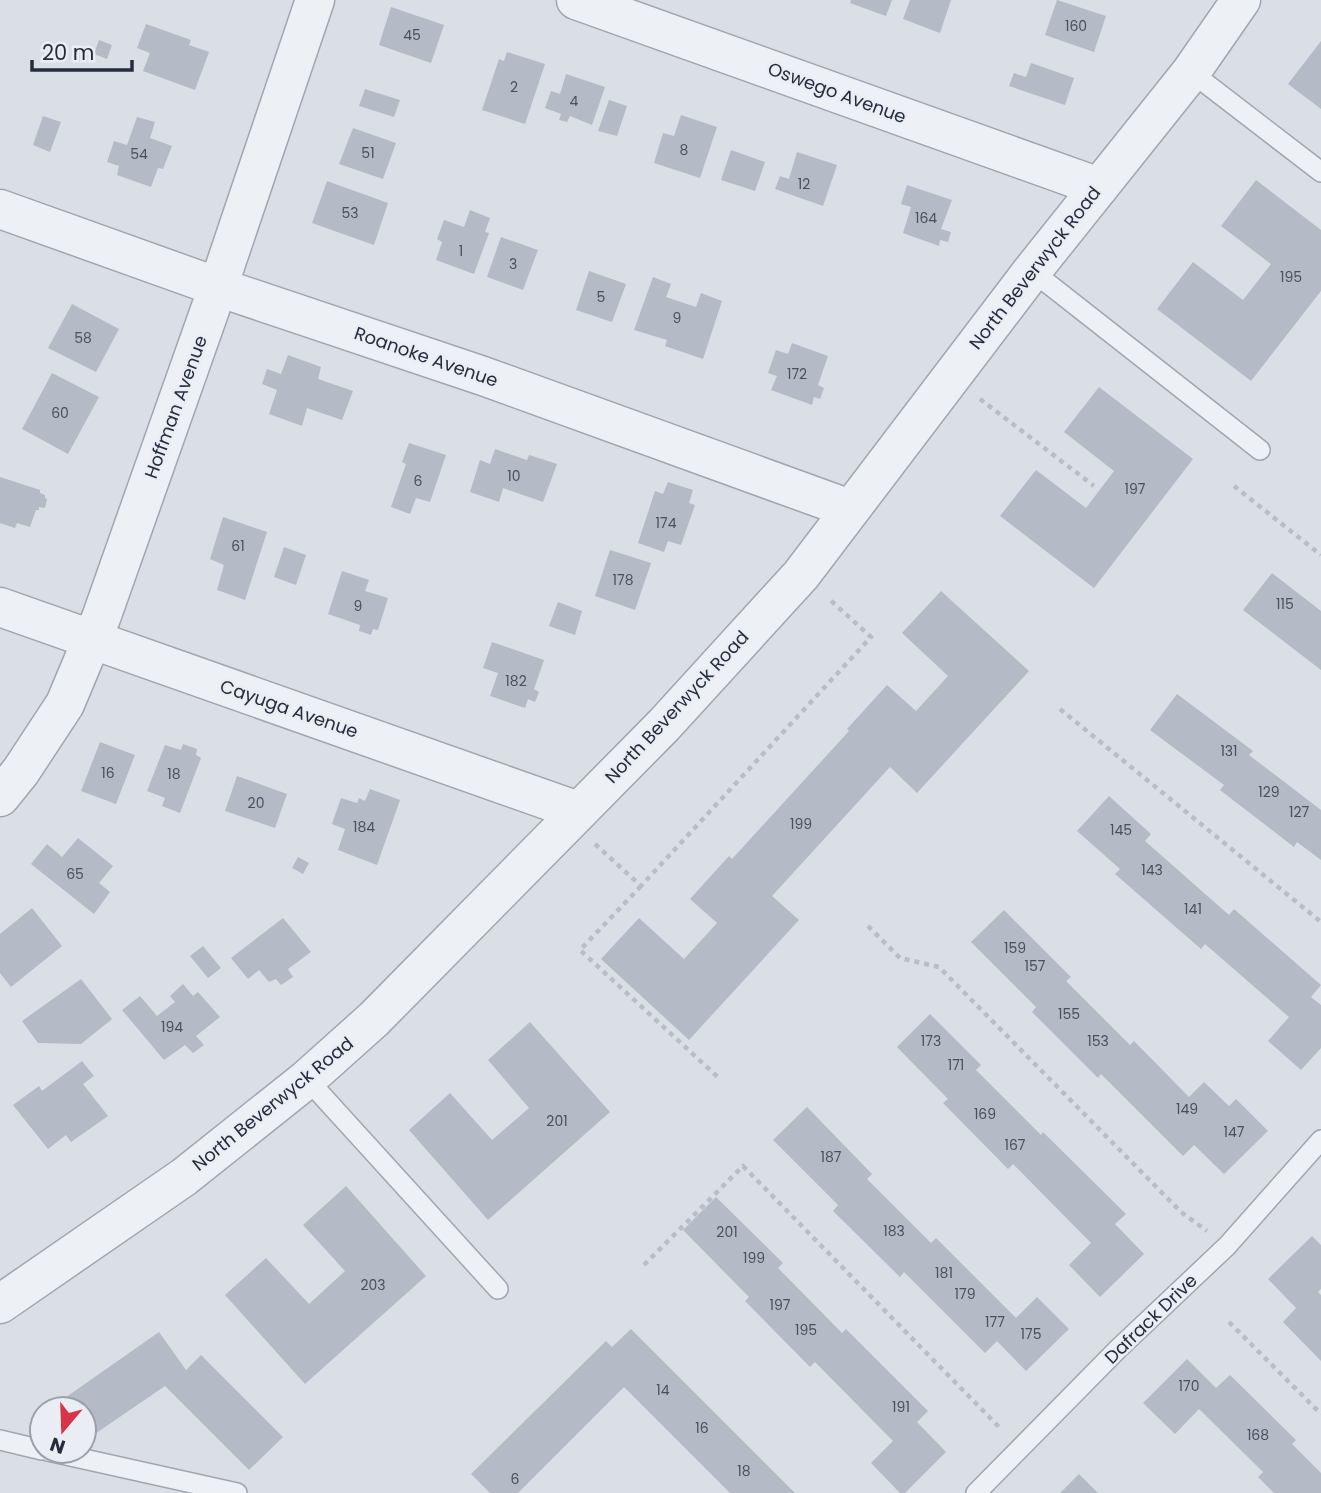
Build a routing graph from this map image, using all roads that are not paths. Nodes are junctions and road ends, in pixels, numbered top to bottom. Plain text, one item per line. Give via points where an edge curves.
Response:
1 (315, 0) edge
2 (576, 0) edge
3 (1241, 0) edge
4 (1191, 72) junction
5 (1321, 172) edge
6 (1099, 187) junction
7 (0, 209) edge
8 (1032, 271) junction
9 (218, 287) junction
10 (1260, 450) dead end
11 (850, 509) junction
12 (0, 607) edge
13 (91, 640) junction
14 (0, 797) edge
15 (574, 815) junction
16 (307, 1079) junction
17 (1321, 1140) edge
18 (498, 1289) dead end
19 (0, 1304) edge
20 (0, 1440) edge
21 (28, 1447) edge
22 (98, 1462) edge
23 (237, 1493) edge
24 (976, 1493) edge

1 - 9 street, Hoffman Avenue
2 - 6 street, Oswego Avenue
3 - 4 street, North Beverwyck Road
4 - 5 lane
4 - 6 street, North Beverwyck Road
6 - 8 street, North Beverwyck Road
7 - 9 street, Roanoke Avenue
8 - 10 lane
8 - 11 street, North Beverwyck Road
9 - 11 street, Roanoke Avenue via 483,376
9 - 13 street, Hoffman Avenue
11 - 15 street, North Beverwyck Road via 801,575 664,725
12 - 13 street, Cayuga Avenue
13 - 14 street, Hoffman Avenue via 65,704
13 - 15 street, Cayuga Avenue
15 - 16 street, North Beverwyck Road via 374,1019
16 - 18 lane
16 - 19 street, North Beverwyck Road via 184,1177
17 - 24 lane, Dafrack Drive via 1227,1246
20 - 21 lane
22 - 23 lane

